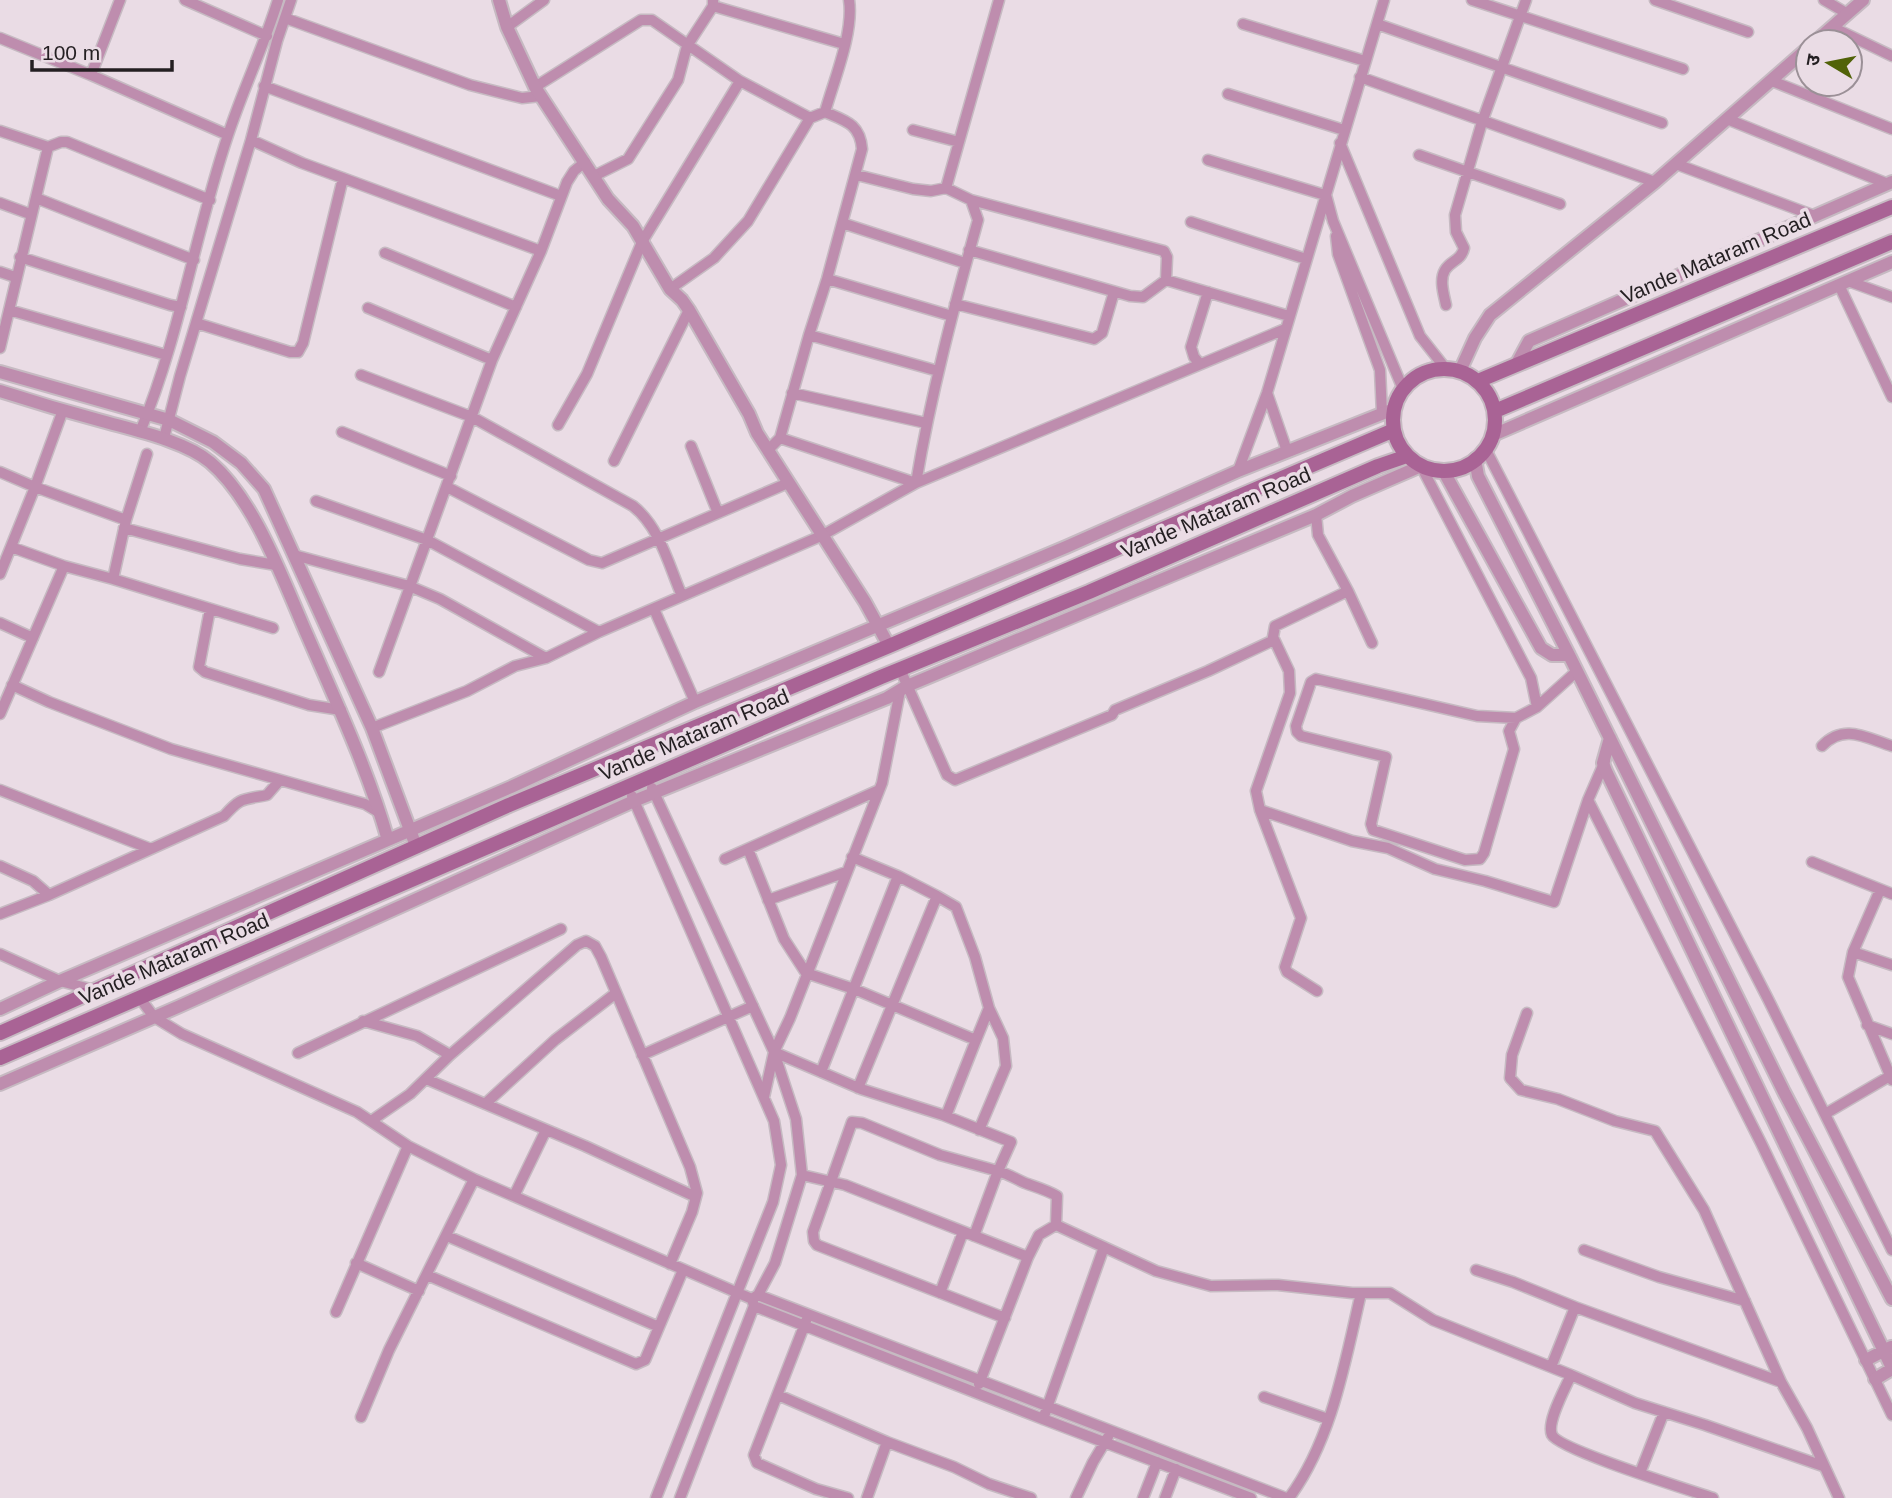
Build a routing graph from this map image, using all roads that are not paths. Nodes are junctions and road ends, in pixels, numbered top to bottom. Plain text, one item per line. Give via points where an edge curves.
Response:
1 (120, 0) edge
2 (185, 0) edge
3 (278, 0) edge
4 (291, 0) edge
5 (499, 0) edge
6 (544, 0) edge
7 (849, 0) edge
8 (999, 0) edge
9 (1384, 0) edge
10 (1472, 0) edge
11 (1527, 0) edge
12 (1655, 0) edge
13 (1824, 0) edge
14 (1863, 0) edge
15 (713, 3) edge
16 (1847, 14) junction
17 (1521, 16) junction
18 (285, 18) junction
19 (1243, 24) dead end
20 (1377, 24) junction
21 (507, 27) junction
22 (1832, 27) joint
23 (1748, 32) dead end
24 (267, 36) junction
25 (0, 38) edge
26 (844, 44) junction
27 (687, 46) junction
28 (1892, 56) edge
29 (1365, 61) junction
30 (1794, 61) edge
31 (1502, 68) junction
32 (1683, 69) dead end
33 (91, 75) junction
34 (1360, 77) junction
35 (740, 81) junction
36 (1772, 81) junction
37 (264, 86) junction
38 (538, 92) junction
39 (1228, 94) dead end
40 (825, 112) junction
41 (810, 118) junction
42 (1727, 119) junction
43 (1482, 122) junction
44 (1662, 123) dead end
45 (1892, 129) edge
46 (913, 130) dead end
47 (0, 131) edge
48 (1344, 131) junction
49 (228, 135) junction
50 (251, 140) junction
51 (959, 142) junction
52 (1340, 142) junction
53 (48, 147) junction
54 (1419, 155) dead end
55 (1208, 160) dead end
56 (585, 162) junction
57 (1676, 164) junction
58 (1469, 174) junction
59 (857, 175) junction
60 (594, 176) junction
61 (343, 178) junction
62 (1655, 182) junction
63 (1890, 183) edge
64 (946, 188) junction
65 (1325, 195) junction
66 (561, 196) junction
67 (36, 198) junction
68 (210, 200) junction
69 (971, 200) junction
70 (0, 203) edge
71 (1560, 204) dead end
72 (1892, 207) edge
73 (30, 214) junction
74 (1815, 216) junction
75 (1333, 221) junction
76 (1191, 222) dead end
77 (842, 223) junction
78 (642, 242) junction
79 (1892, 242) edge
80 (970, 250) junction
81 (541, 251) junction
82 (385, 253) dead end
83 (20, 257) junction
84 (1306, 259) junction
85 (194, 260) junction
86 (965, 262) junction
87 (1892, 262) edge
88 (0, 272) edge
89 (15, 277) junction
90 (827, 279) junction
91 (1166, 280) junction
92 (1843, 283) junction
93 (670, 289) junction
94 (1114, 292) junction
95 (1208, 292) junction
96 (1892, 297) edge
97 (955, 304) junction
98 (1446, 305) dead end
99 (181, 307) junction
100 (516, 307) junction
101 (368, 308) dead end
102 (9, 310) junction
103 (689, 310) junction
104 (952, 316) junction
105 (1289, 316) junction
106 (196, 323) junction
107 (1285, 329) junction
108 (808, 334) junction
109 (0, 348) edge
110 (166, 355) junction
111 (492, 359) junction
112 (1200, 364) junction
113 (1517, 365) junction
114 (1453, 370) junction
115 (938, 371) junction
116 (0, 372) edge
117 (361, 375) dead end
118 (1478, 381) junction
119 (1403, 389) junction
120 (0, 391) edge
121 (792, 393) junction
122 (1267, 393) junction
123 (1892, 397) edge
124 (63, 410) junction
125 (1388, 411) junction
126 (1494, 411) junction
127 (148, 414) junction
128 (472, 417) junction
129 (169, 420) junction
130 (926, 423) junction
131 (558, 425) dead end
132 (1394, 430) junction
133 (140, 432) junction
134 (342, 432) dead end
135 (164, 438) junction
136 (780, 438) junction
137 (1489, 441) junction
138 (691, 446) dead end
139 (769, 449) junction
140 (1287, 451) junction
141 (147, 454) dead end
142 (1407, 456) junction
143 (1475, 459) junction
144 (614, 461) dead end
145 (1421, 466) junction
146 (1443, 470) junction
147 (1238, 471) junction
148 (0, 472) edge
149 (449, 481) junction
150 (788, 483) junction
151 (916, 483) junction
152 (35, 486) junction
153 (316, 501) dead end
154 (718, 513) junction
155 (1316, 515) junction
156 (125, 524) junction
157 (821, 536) junction
158 (658, 538) junction
159 (427, 540) junction
160 (11, 547) junction
161 (294, 555) junction
162 (276, 565) junction
163 (64, 566) junction
164 (0, 574) edge
165 (113, 579) junction
166 (409, 586) junction
167 (1348, 591) junction
168 (682, 596) junction
169 (210, 609) junction
170 (654, 609) junction
171 (0, 623) edge
172 (880, 626) junction
173 (272, 628) dead end
174 (599, 632) junction
175 (33, 638) junction
176 (1275, 640) junction
177 (1372, 643) dead end
178 (889, 646) junction
179 (1569, 655) junction
180 (546, 658) junction
181 (900, 669) junction
182 (1577, 671) junction
183 (379, 672) dead end
184 (12, 685) junction
185 (903, 688) junction
186 (695, 702) junction
187 (1537, 707) junction
188 (341, 710) junction
189 (0, 714) edge
190 (1516, 718) junction
191 (373, 728) junction
192 (1610, 738) junction
193 (1822, 746) dead end
194 (1892, 746) edge
195 (1616, 751) junction
196 (1604, 763) junction
197 (647, 778) junction
198 (280, 780) junction
199 (629, 786) junction
200 (0, 790) edge
201 (879, 790) junction
202 (654, 792) junction
203 (1588, 800) junction
204 (634, 801) junction
205 (1261, 810) junction
206 (380, 813) junction
207 (411, 830) junction
208 (388, 839) junction
209 (416, 846) junction
210 (151, 849) junction
211 (748, 849) junction
212 (852, 857) junction
213 (725, 859) dead end
214 (1812, 862) dead end
215 (0, 866) edge
216 (846, 872) junction
217 (898, 876) junction
218 (1880, 890) junction
219 (1892, 894) edge
220 (49, 895) junction
221 (937, 896) junction
222 (768, 900) junction
223 (0, 914) edge
224 (561, 929) dead end
225 (1853, 951) junction
226 (0, 954) edge
227 (1892, 965) edge
228 (806, 973) junction
229 (60, 981) junction
230 (854, 989) junction
231 (1317, 990) dead end
232 (97, 991) junction
233 (616, 993) junction
234 (139, 997) junction
235 (892, 1005) junction
236 (753, 1006) junction
237 (0, 1009) edge
238 (989, 1009) junction
239 (1527, 1013) dead end
240 (730, 1016) junction
241 (154, 1017) junction
242 (363, 1021) junction
243 (1867, 1025) junction
244 (0, 1033) edge
245 (1892, 1034) edge
246 (976, 1040) junction
247 (774, 1052) junction
248 (298, 1053) dead end
249 (450, 1055) junction
250 (642, 1055) junction
251 (0, 1058) edge
252 (821, 1072) junction
253 (1891, 1078) edge
254 (426, 1079) junction
255 (0, 1084) edge
256 (858, 1088) junction
257 (764, 1097) junction
258 (485, 1104) junction
259 (1825, 1114) junction
260 (946, 1116) junction
261 (371, 1121) junction
262 (546, 1129) junction
263 (979, 1130) junction
264 (408, 1146) junction
265 (998, 1171) junction
266 (802, 1175) junction
267 (474, 1179) junction
268 (833, 1181) junction
269 (514, 1196) junction
270 (696, 1197) junction
271 (1056, 1225) junction
272 (963, 1232) junction
273 (447, 1236) junction
274 (974, 1236) junction
275 (1104, 1247) junction
276 (1584, 1250) dead end
277 (1892, 1250) edge
278 (1028, 1257) junction
279 (356, 1263) junction
280 (670, 1264) junction
281 (682, 1270) junction
282 (1476, 1270) dead end
283 (427, 1275) junction
284 (419, 1291) junction
285 (940, 1293) junction
286 (1361, 1293) junction
287 (737, 1294) junction
288 (1892, 1298) edge
289 (755, 1300) junction
290 (1745, 1301) junction
291 (1575, 1307) junction
292 (336, 1312) dead end
293 (809, 1314) junction
294 (1005, 1318) junction
295 (804, 1325) junction
296 (659, 1327) junction
297 (1888, 1349) edge
298 (1866, 1360) junction
299 (1551, 1367) junction
300 (1892, 1368) edge
301 (1571, 1375) junction
302 (1875, 1379) junction
303 (981, 1380) junction
304 (1781, 1382) junction
305 (975, 1391) junction
306 (778, 1395) junction
307 (1264, 1396) dead end
308 (1046, 1405) junction
309 (1664, 1412) junction
310 (1892, 1415) edge
311 (361, 1417) dead end
312 (1043, 1419) junction
313 (1328, 1419) junction
314 (1111, 1430) junction
315 (887, 1442) junction
316 (1106, 1442) junction
317 (1157, 1462) junction
318 (1823, 1466) junction
319 (1176, 1469) junction
320 (1640, 1473) junction
321 (1232, 1495) edge
322 (656, 1498) edge
323 (680, 1498) edge
324 (848, 1498) edge
325 (867, 1498) edge
326 (1031, 1498) edge
327 (1076, 1498) edge
328 (1143, 1498) edge
329 (1165, 1498) edge
330 (1251, 1498) edge
331 (1287, 1498) edge
332 (1713, 1498) edge
333 (1839, 1498) edge

1 - 33 street
2 - 24 street
3 - 24 street
4 - 18 street
5 - 21 street
6 - 21 street
7 - 26 street
8 - 51 street
9 - 20 street
10 - 17 street
11 - 17 street
12 - 23 street
13 - 16 street
14 - 16 street
15 - 26 street
15 - 27 street
16 - 22 street
17 - 31 street
17 - 32 street
18 - 37 street
18 - 38 street via 470,85 522,98
19 - 29 street
20 - 29 street
20 - 31 street
21 - 38 street
22 - 28 street
24 - 49 street
25 - 33 street
26 - 40 street
27 - 35 street
27 - 38 street via 652,20 641,20
27 - 60 street via 677,80 628,159
29 - 34 street
30 - 36 street
31 - 43 street
31 - 44 street
33 - 49 street
34 - 43 street
34 - 48 street
35 - 41 street
35 - 78 street
36 - 42 street
36 - 45 street
37 - 50 street
37 - 66 street
38 - 56 street
39 - 48 street
40 - 41 street
40 - 59 street via 859,131 862,149
41 - 93 street via 748,221 714,258
42 - 57 street
42 - 63 street
43 - 58 street
43 - 62 street
46 - 51 street
47 - 53 street
48 - 52 street
49 - 68 street
50 - 61 street
50 - 106 street
51 - 64 street
52 - 65 street
52 - 114 street via 1420,335
53 - 67 street
53 - 68 street via 67,142
54 - 58 street
55 - 65 street
56 - 60 street
56 - 66 street via 574,171
57 - 62 street
57 - 74 street
58 - 71 street
58 - 98 street via 1455,215 1464,248 1443,273
59 - 64 street via 913,189
59 - 77 street
60 - 78 street
61 - 81 street
61 - 106 street via 298,352
62 - 114 street via 1490,315
63 - 74 street
64 - 69 street
65 - 75 street
65 - 84 street
66 - 81 street
67 - 73 street
67 - 85 street
68 - 85 street
69 - 80 street via 978,220
69 - 91 street via 1164,251
70 - 73 street
72 - 113 main road, Vande Mataram Road
73 - 83 street
74 - 113 street via 1530,341
75 - 119 street
75 - 125 street via 1338,254 1380,370
76 - 84 street
77 - 86 street
77 - 90 street
78 - 93 street
78 - 131 street via 587,374
79 - 126 main road
80 - 86 street
80 - 94 street
81 - 100 street
82 - 100 street
83 - 89 street
83 - 99 street
84 - 105 street
85 - 99 street
86 - 97 street
87 - 92 street
88 - 89 street
89 - 102 street
90 - 104 street
90 - 108 street
91 - 94 street via 1143,297
91 - 95 street
92 - 96 street
92 - 123 street
92 - 137 street
93 - 103 street
94 - 97 street via 1102,333 1094,339
95 - 105 street
95 - 112 street via 1191,347
97 - 104 street
99 - 110 street
100 - 111 street
101 - 111 street
102 - 109 street
102 - 110 street
103 - 139 street
103 - 144 street
104 - 115 street
105 - 107 street
106 - 129 street
107 - 112 street
107 - 122 street
108 - 115 street
108 - 121 street
110 - 127 street
111 - 128 street
112 - 151 street
113 - 118 main road, Vande Mataram Road
114 - 118 main road
114 - 119 main road via 1439,368 1419,375
115 - 130 street
116 - 127 street
117 - 128 street
118 - 126 main road via 1489,394
119 - 125 main road
120 - 124 street
121 - 130 street
121 - 136 street
122 - 140 street
122 - 147 street
124 - 133 street
124 - 152 street
125 - 132 main road
125 - 140 street
126 - 137 main road
127 - 129 street
127 - 133 street
128 - 149 street
128 - 158 street via 633,506
129 - 135 street
129 - 161 street via 213,442 241,463 264,489
130 - 151 street
132 - 142 main road
132 - 178 main road, Vande Mataram Road
133 - 135 street
134 - 149 street
135 - 162 street via 209,461 231,483
136 - 139 street
136 - 151 street
137 - 143 main road
137 - 259 street
138 - 154 street
139 - 150 street
140 - 147 street
141 - 156 street
142 - 145 main road
142 - 181 main road, Vande Mataram Road
143 - 146 main road via 1454,470
143 - 179 street via 1478,476
145 - 146 main road
145 - 155 street
145 - 187 street via 1531,678
146 - 179 street via 1541,648 1552,655
147 - 172 street
148 - 152 street
149 - 158 street via 589,560 610,561
149 - 159 street
150 - 154 street
150 - 157 street
151 - 157 street
152 - 156 street
152 - 160 street
153 - 159 street
154 - 158 street
155 - 167 street via 1318,535
155 - 185 street
156 - 162 street
156 - 165 street
157 - 168 street
157 - 172 street
158 - 168 street
159 - 166 street
159 - 174 street
160 - 163 street
160 - 164 street
161 - 166 street
161 - 191 street
162 - 188 street
163 - 165 street
163 - 175 street
165 - 169 street
166 - 180 street
166 - 183 street
167 - 176 street via 1275,626
167 - 177 street
168 - 170 street
169 - 173 street
169 - 188 street via 199,667 205,672 309,705
170 - 174 street
170 - 186 street
171 - 175 street
172 - 178 street
172 - 186 street
174 - 180 street
175 - 184 street
176 - 185 street via 955,780 947,775
176 - 205 street via 1289,671 1290,693 1256,791
178 - 209 main road, Vande Mataram Road
179 - 182 street
180 - 191 street via 515,666 467,691
181 - 185 street
181 - 197 main road, Vande Mataram Road
182 - 187 street
182 - 192 street
184 - 189 street
184 - 198 street via 171,750
185 - 201 street
185 - 202 street
186 - 207 street
187 - 190 street
188 - 206 street
190 - 190 street via 1509,731 1514,749 1484,853 1480,859 1465,860 1373,830 1386,757 1301,736 1296,726 1316,679 1477,716
191 - 207 street
192 - 195 street
192 - 196 street
193 - 194 street via 1829,738 1847,732
195 - 196 street
195 - 288 street via 1784,1092
196 - 203 street
196 - 297 street
197 - 199 main road, Vande Mataram Road
197 - 202 street
198 - 206 street via 365,804
198 - 210 street via 267,795 234,803 224,816
199 - 204 street
199 - 234 main road, Vande Mataram Road
200 - 210 street
201 - 211 street
201 - 212 street
202 - 204 street
202 - 236 street
203 - 205 street via 1554,902 1435,869 1388,849
203 - 298 street
204 - 240 street
204 - 241 street
205 - 231 street via 1301,918 1285,967
206 - 208 street
207 - 208 street
207 - 209 street
208 - 229 street
209 - 232 main road, Vande Mataram Road
210 - 220 street
211 - 213 street
211 - 222 street
212 - 216 street
212 - 217 street
214 - 218 street
215 - 220 street via 33,881
216 - 222 street
216 - 228 street
217 - 221 street
217 - 230 street
218 - 219 street
218 - 225 street
220 - 223 street
221 - 235 street
221 - 238 street via 956,907
222 - 228 street via 784,939
224 - 242 street
225 - 227 street
225 - 243 street via 1848,977
226 - 229 street
228 - 230 street
228 - 247 street
229 - 232 street
229 - 237 street
230 - 235 street
230 - 252 street
232 - 244 main road, Vande Mataram Road
233 - 249 street via 594,946 586,942
233 - 250 street
233 - 258 street via 555,1040
234 - 241 street
234 - 251 main road, Vande Mataram Road
235 - 246 street
235 - 256 street
236 - 240 street
236 - 247 street
238 - 246 street
238 - 263 street via 1003,1038 1006,1066
239 - 290 street via 1512,1055 1510,1078 1521,1090 1655,1130 1704,1210
240 - 250 street
240 - 257 street
241 - 255 street
241 - 261 street
242 - 248 street
242 - 249 street via 417,1036
243 - 245 street
243 - 253 street
246 - 260 street
247 - 252 street
247 - 257 street
247 - 266 street via 796,1119
249 - 254 street
250 - 270 street via 690,1167
252 - 256 street
253 - 259 street
254 - 258 street
254 - 261 street
256 - 260 street
257 - 287 street via 774,1121 781,1165 773,1202
258 - 262 street
259 - 277 street
260 - 263 street
261 - 264 street
262 - 269 street
262 - 270 street
263 - 265 street via 1011,1142
264 - 267 street
264 - 279 street
265 - 268 street via 852,1122
265 - 271 street via 1058,1196
265 - 274 street
266 - 268 street
266 - 289 street via 775,1263
267 - 269 street
267 - 273 street
268 - 272 street
268 - 285 street via 813,1232 817,1245
269 - 280 street
270 - 280 street
271 - 275 street
271 - 278 street via 1039,1235
272 - 274 street
272 - 285 street
273 - 283 street
273 - 296 street
274 - 278 street
275 - 286 street via 1156,1271 1211,1286 1278,1285
275 - 308 street
276 - 290 street
278 - 294 street
279 - 284 street
279 - 292 street
280 - 281 street
281 - 287 street
281 - 296 street
282 - 291 street
283 - 284 street
283 - 296 street via 636,1364 645,1360
284 - 311 street
285 - 294 street
286 - 299 street via 1390,1293 1433,1320
286 - 313 street
287 - 289 street
287 - 322 street
289 - 293 street
289 - 295 street
289 - 323 street
290 - 304 street
291 - 299 street
291 - 304 street
293 - 295 street
293 - 303 street
294 - 303 street
295 - 305 street
295 - 306 street
297 - 298 street
297 - 300 street
298 - 302 street
299 - 301 street
300 - 302 street
301 - 309 street
301 - 320 street via 1551,1423 1552,1435 1585,1455
302 - 310 street
303 - 305 street
303 - 308 street
304 - 318 street
305 - 312 street
306 - 315 street
306 - 324 street via 754,1455 757,1463
307 - 313 street
308 - 312 street
308 - 314 street
309 - 318 street
309 - 320 street
312 - 316 street
313 - 331 street via 1304,1477
314 - 316 street
314 - 331 street
315 - 325 street
315 - 326 street
316 - 317 street
316 - 327 street
317 - 319 street
317 - 328 street
318 - 333 street
319 - 321 street
319 - 329 street
320 - 332 street
321 - 330 street

